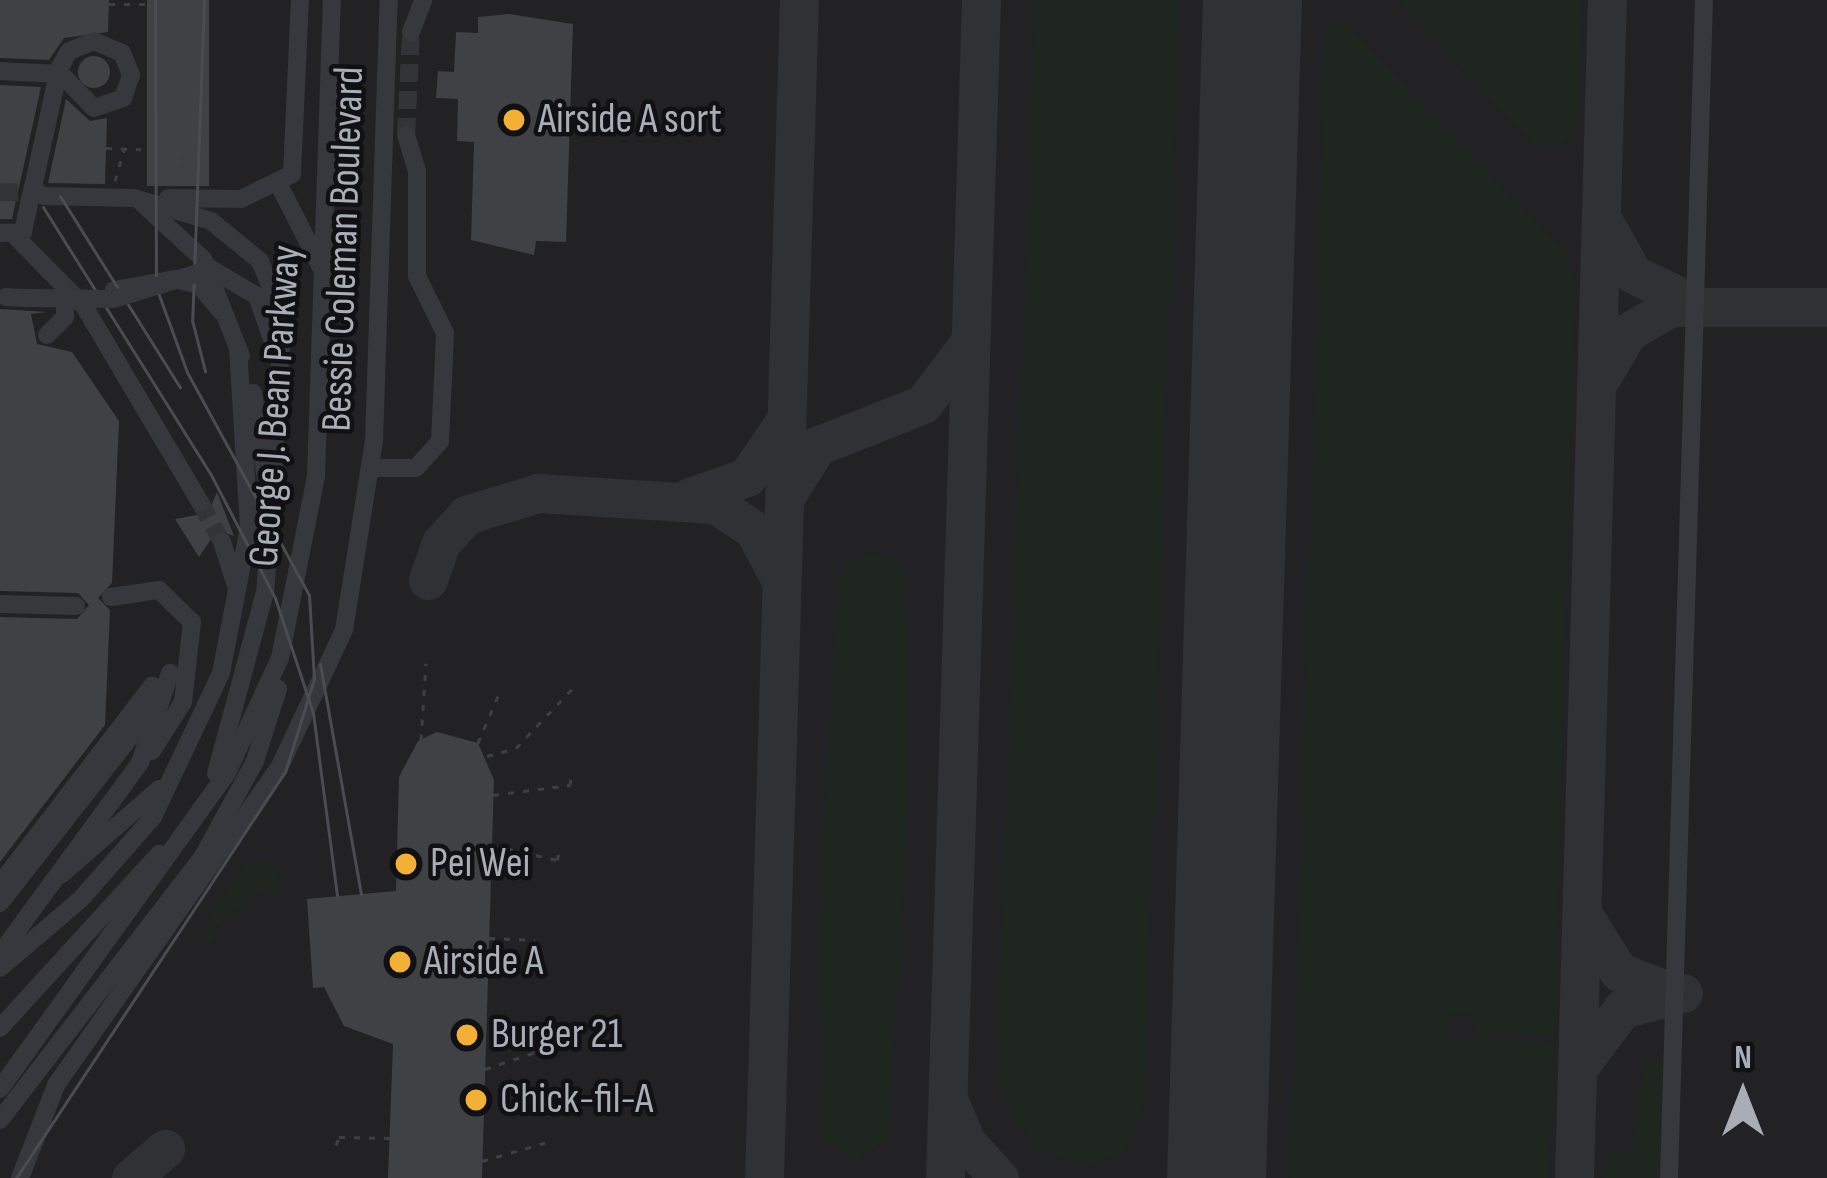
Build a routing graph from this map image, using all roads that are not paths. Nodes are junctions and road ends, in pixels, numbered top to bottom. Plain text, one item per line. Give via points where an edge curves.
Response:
1 (300, 0) edge
2 (332, 0) edge
3 (389, 0) edge
4 (423, 0) edge
5 (1704, 0) edge
6 (410, 32) tunnel mouth
7 (0, 71) edge
8 (406, 136) tunnel mouth
9 (280, 188) junction
10 (38, 195) junction
11 (98, 195) junction
12 (132, 196) junction
13 (9, 236) edge
14 (323, 271) junction
15 (6, 297) dead end
16 (47, 335) dead end
17 (236, 338) junction
18 (283, 368) junction
19 (372, 468) junction
20 (200, 502) tunnel mouth
21 (269, 513) junction
22 (222, 542) tunnel mouth
23 (299, 593) junction
24 (111, 598) dead end
25 (0, 604) edge
26 (76, 606) dead end
27 (231, 633) junction
28 (162, 683) junction
29 (190, 747) junction
30 (140, 763) junction
31 (201, 809) junction
32 (0, 884) edge
33 (0, 903) edge
34 (25, 908) junction
35 (1, 952) edge
36 (0, 968) edge
37 (0, 1028) edge
38 (0, 1089) edge
39 (0, 1120) edge
40 (20, 1178) edge
41 (1669, 1178) edge

1 - 9 street via 298,146
2 - 14 street, George J. Bean Parkway
3 - 19 street, Bessie Coleman Boulevard
4 - 6 street
5 - 41 street
7 - 10 street via 19,72 40,73 61,74 94,108 123,98 131,75 122,53 94,41 68,51 59,69 55,89 50,109
8 - 19 street via 417,171 417,276 445,333 440,441 416,468
9 - 12 street via 224,200
9 - 14 street
10 - 11 street
10 - 13 street via 23,232
11 - 12 street
11 - 18 street via 177,207 242,242 275,290
12 - 17 street via 203,259
13 - 20 street via 84,306
14 - 23 street, George J. Bean Parkway via 316,476
15 - 18 street, bridge via 114,299 211,269 257,296
16 - 17 street via 65,316 57,292 175,279 199,285
17 - 21 street
17 - 27 street via 249,528
18 - 21 street
19 - 40 street, Bessie Coleman Boulevard via 338,651 279,768 56,1085
21 - 31 street via 256,642
22 - 27 street via 235,570
23 - 31 street, George J. Bean Parkway via 257,714
23 - 39 street via 255,761 167,909
24 - 30 street via 159,590 184,608 194,630 183,702
25 - 26 street
27 - 29 street
28 - 30 street
28 - 32 street
28 - 33 street via 76,817
29 - 34 street via 145,805
29 - 36 street via 122,857
30 - 34 street
31 - 37 street
31 - 38 street, George J. Bean Parkway
34 - 35 street

